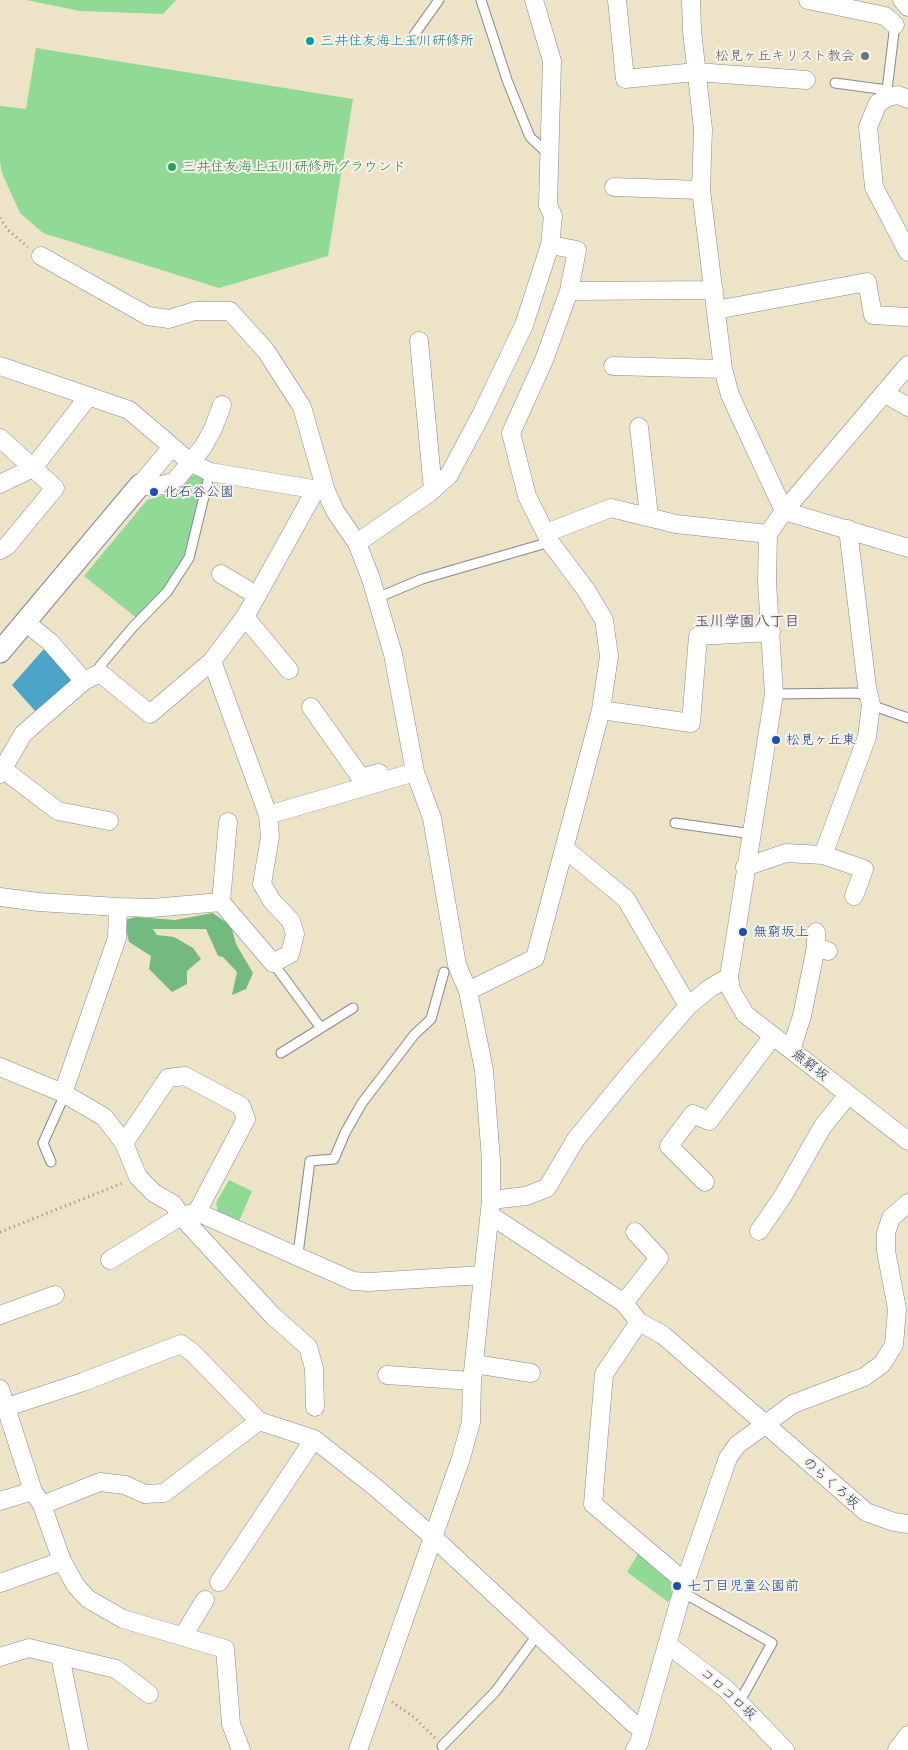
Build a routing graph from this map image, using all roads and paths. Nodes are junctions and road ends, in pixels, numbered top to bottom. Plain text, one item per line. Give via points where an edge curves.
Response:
1 (439, 0) edge
2 (481, 0) edge
3 (534, 0) edge
4 (617, 0) edge
5 (691, 0) edge
6 (808, 0) edge
7 (902, 0) edge
8 (900, 17) edge
9 (414, 35) dead end
10 (696, 72) junction
11 (806, 80) dead end
12 (835, 83) dead end
13 (888, 93) junction
14 (908, 99) edge
15 (550, 156) junction
16 (614, 186) dead end
17 (701, 190) junction
18 (0, 218) edge
19 (550, 245) junction
20 (908, 252) edge
21 (41, 256) joint
22 (714, 290) junction
23 (569, 291) junction
24 (716, 310) junction
25 (908, 317) edge
26 (419, 341) dead end
27 (908, 365) edge
28 (0, 366) edge
29 (613, 366) dead end
30 (723, 369) junction
31 (884, 394) junction
32 (88, 397) junction
33 (222, 405) dead end
34 (908, 407) edge
35 (639, 428) dead end
36 (0, 438) edge
37 (172, 447) junction
38 (190, 462) junction
39 (33, 468) junction
40 (210, 472) junction
41 (0, 484) edge
42 (140, 485) junction
43 (321, 490) junction
44 (433, 490) junction
45 (784, 511) junction
46 (649, 516) junction
47 (848, 529) junction
48 (768, 534) junction
49 (548, 538) junction
50 (357, 543) junction
51 (908, 548) edge
52 (0, 550) edge
53 (221, 574) dead end
54 (256, 595) junction
55 (377, 598) junction
56 (245, 617) junction
57 (25, 622) junction
58 (771, 632) junction
59 (0, 652) edge
60 (212, 661) junction
61 (289, 670) dead end
62 (100, 673) junction
63 (84, 681) junction
64 (774, 694) junction
65 (871, 705) junction
66 (311, 707) dead end
67 (601, 710) junction
68 (908, 718) edge
69 (414, 767) junction
70 (1, 770) edge
71 (268, 815) junction
72 (109, 821) dead end
73 (228, 822) dead end
74 (675, 823) dead end
75 (752, 834) junction
76 (564, 848) junction
77 (823, 854) junction
78 (745, 867) junction
79 (854, 896) dead end
80 (0, 897) edge
81 (221, 902) junction
82 (118, 907) junction
83 (820, 943) dead end
84 (273, 963) junction
85 (444, 972) dead end
86 (729, 977) junction
87 (468, 991) junction
88 (688, 1006) junction
89 (353, 1008) dead end
90 (321, 1028) junction
91 (773, 1036) junction
92 (791, 1050) junction
93 (281, 1053) dead end
94 (0, 1067) edge
95 (64, 1093) junction
96 (848, 1095) junction
97 (908, 1142) edge
98 (124, 1143) junction
99 (51, 1162) dead end
100 (138, 1177) junction
101 (705, 1182) dead end
102 (908, 1203) edge
103 (491, 1208) junction
104 (189, 1214) junction
105 (759, 1231) dead end
106 (0, 1232) edge
107 (635, 1232) dead end
108 (298, 1254) junction
109 (110, 1260) dead end
110 (483, 1275) junction
111 (55, 1295) dead end
112 (624, 1303) junction
113 (0, 1315) edge
114 (639, 1322) junction
115 (474, 1372) junction
116 (531, 1373) dead end
117 (387, 1375) dead end
118 (2, 1397) edge
119 (315, 1407) dead end
120 (259, 1422) junction
121 (763, 1424) junction
122 (314, 1439) junction
123 (38, 1498) junction
124 (0, 1501) edge
125 (908, 1524) edge
126 (433, 1537) junction
127 (62, 1561) junction
128 (219, 1582) dead end
129 (0, 1583) edge
130 (684, 1587) junction
131 (205, 1600) dead end
132 (538, 1634) junction
133 (183, 1636) junction
134 (667, 1644) junction
135 (60, 1656) junction
136 (0, 1657) edge
137 (148, 1694) dead end
138 (379, 1694) junction
139 (740, 1702) junction
140 (644, 1727) junction
141 (908, 1735) edge
142 (442, 1746) joint
143 (79, 1750) edge
144 (241, 1750) edge
145 (358, 1750) edge
146 (634, 1750) edge
147 (785, 1750) edge
148 (897, 1750) edge

1 - 9 lane
2 - 15 lane via 530,137
3 - 15 street via 552,61
4 - 10 street via 625,79
5 - 10 street
6 - 8 street
7 - 8 street
8 - 13 lane
10 - 11 street
10 - 17 street via 703,128
12 - 13 lane
13 - 14 street
13 - 20 street via 878,103 868,127 874,187
15 - 19 street via 548,205 553,216
16 - 17 street
17 - 22 street
18 - 21 path via 8,230
19 - 23 street via 578,250
19 - 44 street via 524,324 489,399 449,475
21 - 43 street via 148,316 168,319 194,311 230,311 266,351 302,407
22 - 23 street
22 - 24 street
23 - 49 street via 558,326 511,433 527,496
24 - 25 street via 867,282 873,314
24 - 30 street
26 - 44 street
27 - 31 street
28 - 32 street
29 - 30 street
30 - 45 street via 730,395
31 - 34 street
31 - 45 street
32 - 37 street via 129,410
32 - 39 street
33 - 38 street via 210,435
35 - 46 street
36 - 39 street
37 - 38 street
37 - 42 street
38 - 40 street
38 - 42 street via 174,482 153,487
39 - 41 street
39 - 52 street via 55,488 7,546
40 - 43 street
40 - 62 lane via 189,558 167,592 100,666
42 - 57 street
43 - 50 street
43 - 54 street
44 - 50 street
45 - 47 street
45 - 48 street
46 - 48 street via 676,524
46 - 49 street via 611,508
47 - 51 street
47 - 65 street
48 - 58 street
49 - 55 lane via 422,579
49 - 67 street via 604,620 609,656
50 - 55 street
53 - 54 street
54 - 56 street
55 - 69 street via 393,654
56 - 60 street
56 - 61 street
57 - 59 street
57 - 63 street via 50,642
58 - 64 street
58 - 67 street via 698,636 691,723
60 - 62 street via 150,714
60 - 71 street
62 - 63 street
63 - 70 street via 23,734
64 - 65 lane via 855,693 862,694
64 - 75 street
65 - 68 lane
65 - 77 street via 867,737
66 - 69 street via 361,778
67 - 76 street
69 - 71 street
69 - 87 street via 432,818 457,965
70 - 72 street via 58,811
71 - 84 street via 270,837 262,884 290,921 295,934 290,954
73 - 81 street
74 - 75 lane
75 - 78 street
76 - 87 street via 535,958
76 - 88 street via 626,899
77 - 78 street via 786,853
77 - 79 street via 864,869
78 - 86 street
80 - 82 street
81 - 82 street via 152,908
81 - 84 street
82 - 95 street via 117,938
83 - 92 street
84 - 90 lane
85 - 108 lane via 431,1019 414,1035 362,1103 334,1159 310,1160
86 - 88 street
86 - 91 street, 無窮坂 via 738,1005
87 - 103 street via 484,1070
88 - 103 street via 576,1139 547,1188
89 - 90 lane
90 - 93 lane
91 - 92 street, 無窮坂
91 - 101 street via 709,1121 693,1114 669,1146
92 - 96 street, 無窮坂
94 - 95 street
95 - 98 street via 104,1117
95 - 99 lane via 43,1143
96 - 97 street, 無窮坂
96 - 105 street via 823,1126
98 - 100 street
98 - 104 street via 168,1078 184,1076 241,1106 246,1119
100 - 104 street via 154,1193
100 - 106 path
102 - 121 street via 891,1218 886,1233 898,1327 894,1345 882,1364 864,1378 793,1404
103 - 110 street
103 - 112 street
104 - 108 street
104 - 109 street
104 - 119 street via 272,1315 308,1347 314,1368
107 - 112 street via 659,1258
108 - 110 street via 353,1281
110 - 115 street
111 - 113 street
112 - 114 street
114 - 121 street, のらくろ坂 via 663,1335
114 - 130 street via 604,1374 593,1504
115 - 116 street
115 - 117 street
115 - 126 street via 470,1422
118 - 120 street via 83,1382 181,1344
118 - 123 street
120 - 122 street
120 - 123 street via 164,1493 145,1494 125,1486 100,1482
121 - 125 street, のらくろ坂 via 866,1512
121 - 130 street via 736,1445 728,1458
122 - 126 street
122 - 128 street
123 - 124 street
123 - 127 street
126 - 132 street
126 - 138 street
127 - 129 street
127 - 133 street via 76,1586 103,1608 132,1622
130 - 134 street
130 - 139 lane via 772,1643
131 - 133 street
132 - 140 street via 634,1724
132 - 142 lane via 495,1692
133 - 144 street via 225,1649 231,1724
134 - 139 street, コロコロ坂
134 - 140 street
135 - 136 street via 29,1648
135 - 137 street via 116,1669
135 - 143 street
138 - 142 path via 415,1718
138 - 145 street
139 - 147 street, コロコロ坂
140 - 146 street
141 - 148 street

